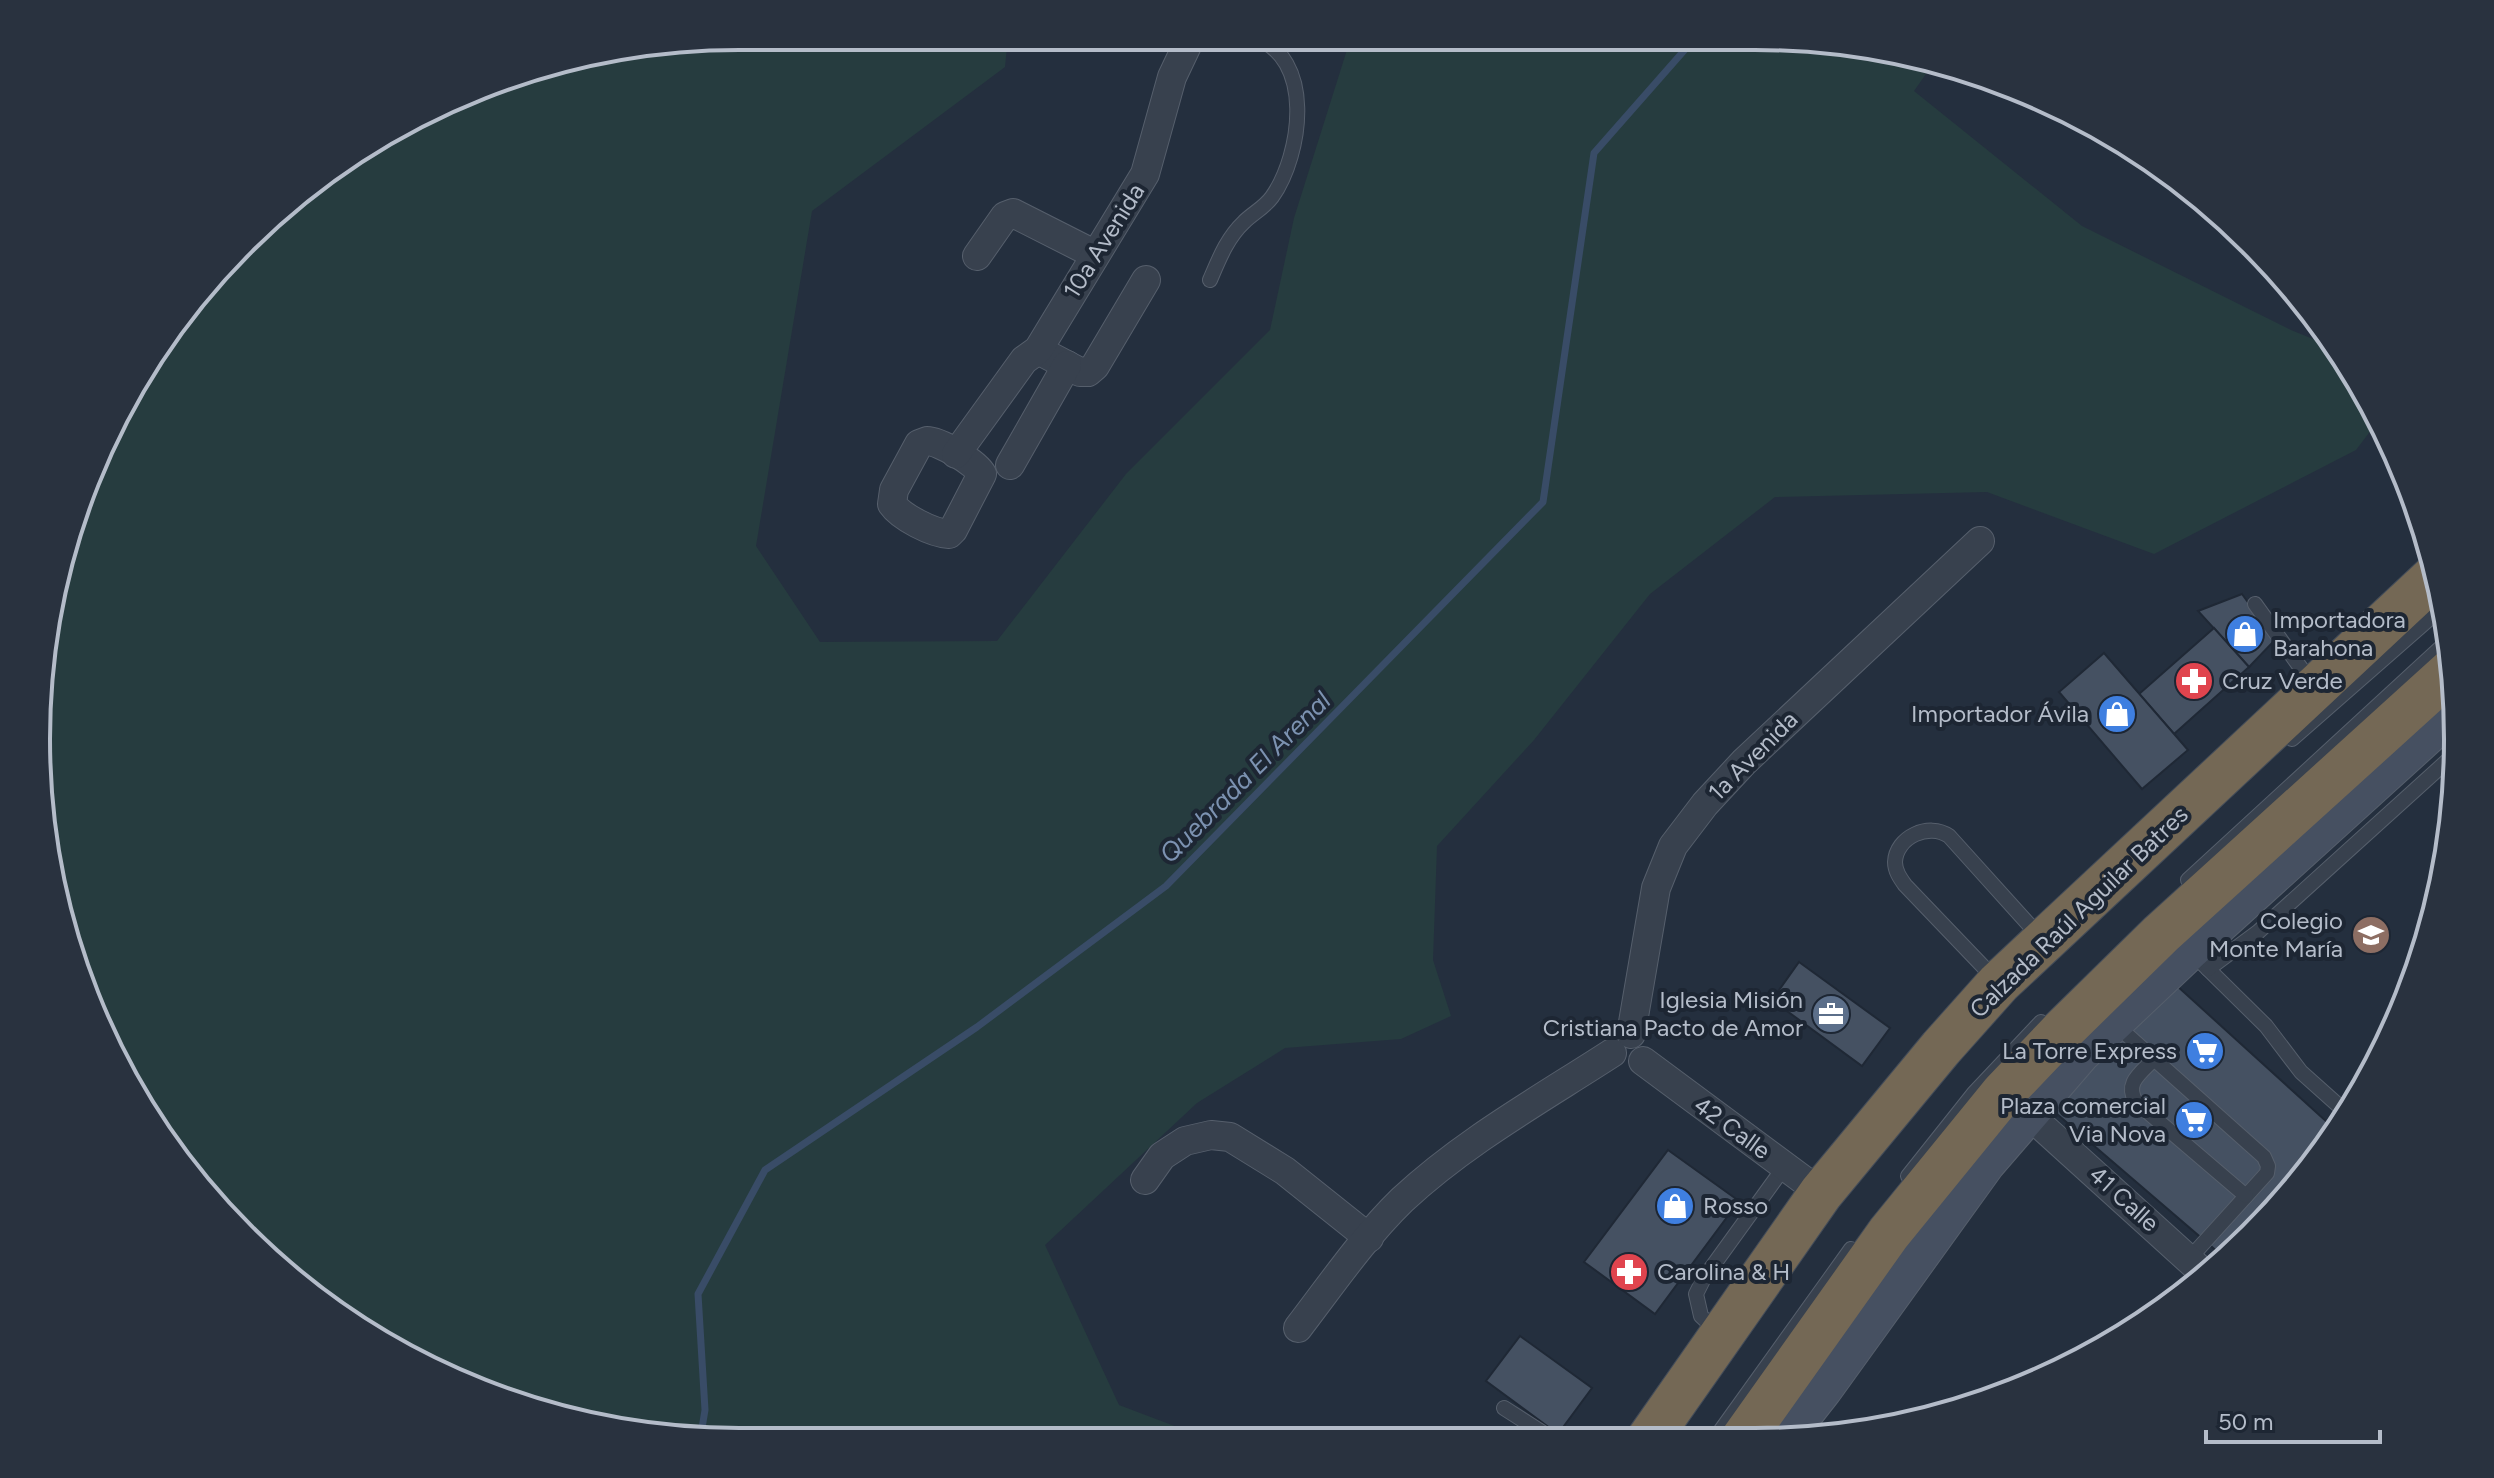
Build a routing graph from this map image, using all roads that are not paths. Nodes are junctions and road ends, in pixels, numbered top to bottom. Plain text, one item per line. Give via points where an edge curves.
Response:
1 (1185, 50) edge
2 (1275, 50) edge
3 (1094, 254) junction
4 (977, 256) dead end
5 (1146, 280) dead end
6 (1210, 280) dead end
7 (1038, 350) junction
8 (1067, 365) junction
9 (956, 454) dead end
10 (1010, 465) dead end
11 (1980, 541) dead end
12 (2426, 584) edge
13 (2255, 604) dead end
14 (2433, 616) edge
15 (2438, 650) edge
16 (2441, 680) edge
17 (2316, 689) junction
18 (2444, 720) edge
19 (2275, 754) dead end
20 (2443, 764) edge
21 (2174, 893) dead end
22 (2044, 941) junction
23 (2198, 960) junction
24 (1999, 983) junction
25 (2056, 1007) dead end
26 (2112, 1022) junction
27 (1622, 1043) junction
28 (2154, 1059) junction
29 (2015, 1102) junction
30 (2338, 1105) edge
31 (1785, 1166) junction
32 (1145, 1180) dead end
33 (1897, 1189) dead end
34 (1821, 1193) junction
35 (2246, 1196) junction
36 (1369, 1238) junction
37 (1859, 1238) dead end
38 (2199, 1265) edge
39 (2198, 1267) edge
40 (1298, 1328) dead end
41 (1722, 1336) junction
42 (1504, 1408) dead end
43 (1791, 1427) edge
44 (1535, 1428) edge
45 (1657, 1428) edge
46 (1723, 1428) edge
47 (1751, 1428) edge

1 - 3 street, 10a Avenida via 1145,174
2 - 6 lane via 1286,60 1297,98 1289,157 1273,196 1226,243
3 - 4 street via 1013,213 1005,216
3 - 7 street, 10a Avenida
5 - 8 street via 1095,366 1080,372
7 - 8 street
7 - 9 street, 10a Avenida via 1024,360
8 - 10 street
11 - 27 street, 1a Avenida via 1744,762 1673,846 1656,888
12 - 17 highway, Calzada Raúl Aguilar Batres
13 - 17 lane
14 - 19 lane
15 - 21 lane
16 - 29 highway via 2062,1031
17 - 22 highway, Calzada Raúl Aguilar Batres
18 - 23 street
20 - 23 lane via 2258,932
22 - 24 highway, Calzada Raúl Aguilar Batres
22 - 24 lane via 1941,830 1920,832 1905,843 1895,863 1905,885
23 - 26 street
23 - 30 lane
24 - 34 highway, Calzada Raúl Aguilar Batres
25 - 33 lane via 2004,1058
26 - 28 lane
26 - 29 street
27 - 31 street, 42 Calle via 1642,1039 1643,1061
27 - 36 street via 1438,1169
28 - 35 lane via 2264,1157 2267,1173
28 - 35 lane via 2132,1083 2130,1093 2136,1102
29 - 39 street, 41 Calle
29 - 43 street via 1985,1163
29 - 47 highway via 1889,1233
31 - 34 street, 42 Calle
31 - 41 lane via 1696,1294 1701,1316
32 - 36 street via 1162,1156 1185,1141 1230,1137 1285,1171
34 - 41 highway, Calzada Raúl Aguilar Batres
35 - 38 lane
36 - 40 street
37 - 46 lane
41 - 45 highway, Calzada Raúl Aguilar Batres
42 - 44 lane

